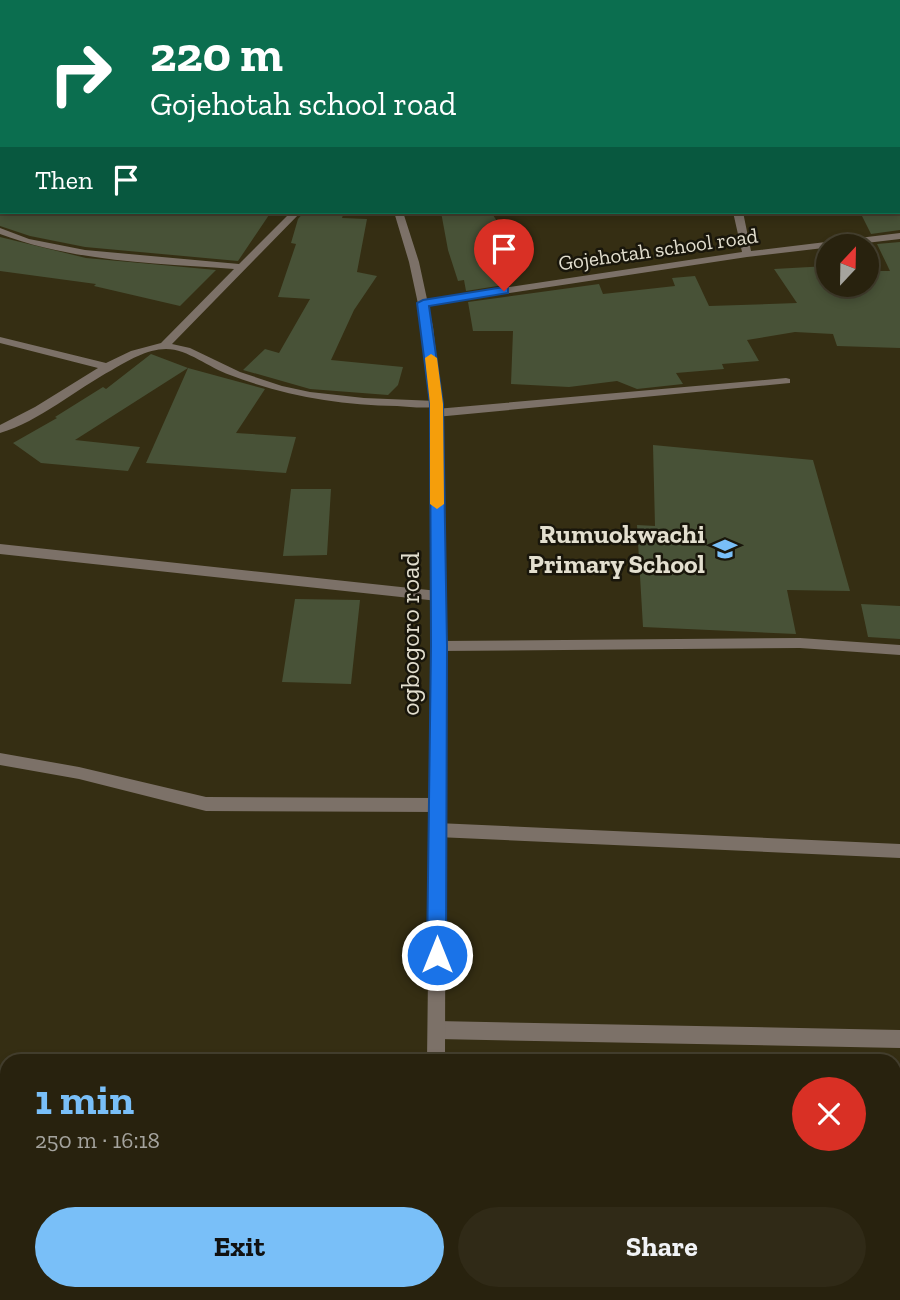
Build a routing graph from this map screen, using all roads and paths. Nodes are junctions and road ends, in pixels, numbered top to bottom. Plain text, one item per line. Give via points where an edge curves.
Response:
1 (294, 214) edge
2 (399, 214) edge
3 (738, 214) edge
4 (0, 232) edge
5 (900, 236) edge
6 (747, 254) junction
7 (239, 267) junction
8 (423, 303) junction
9 (0, 340) edge
10 (165, 345) junction
11 (109, 366) junction
12 (786, 381) dead end
13 (436, 409) junction
14 (0, 429) edge
15 (0, 549) edge
16 (438, 596) junction
17 (439, 646) junction
18 (900, 650) edge
19 (0, 759) edge
20 (437, 805) junction
21 (437, 830) junction
22 (900, 851) edge
23 (436, 1030) junction
24 (900, 1039) edge
25 (436, 1054) edge

1 - 7 street
2 - 8 street, ogbogoro road
3 - 6 street
4 - 7 street via 75,251
5 - 6 street, Gojehotah school road
6 - 8 street, Gojehotah school road
7 - 10 street
8 - 13 street, ogbogoro road
9 - 11 street
10 - 11 street
10 - 13 street via 292,393
11 - 14 street
12 - 13 street
13 - 16 street, ogbogoro road
15 - 16 street
16 - 17 street, ogbogoro road
17 - 18 street via 800,643
17 - 20 street, ogbogoro road
19 - 20 street via 206,804
20 - 21 street, ogbogoro road
21 - 22 street
21 - 23 street, ogbogoro road
23 - 24 street
23 - 25 street, ogbogoro road

